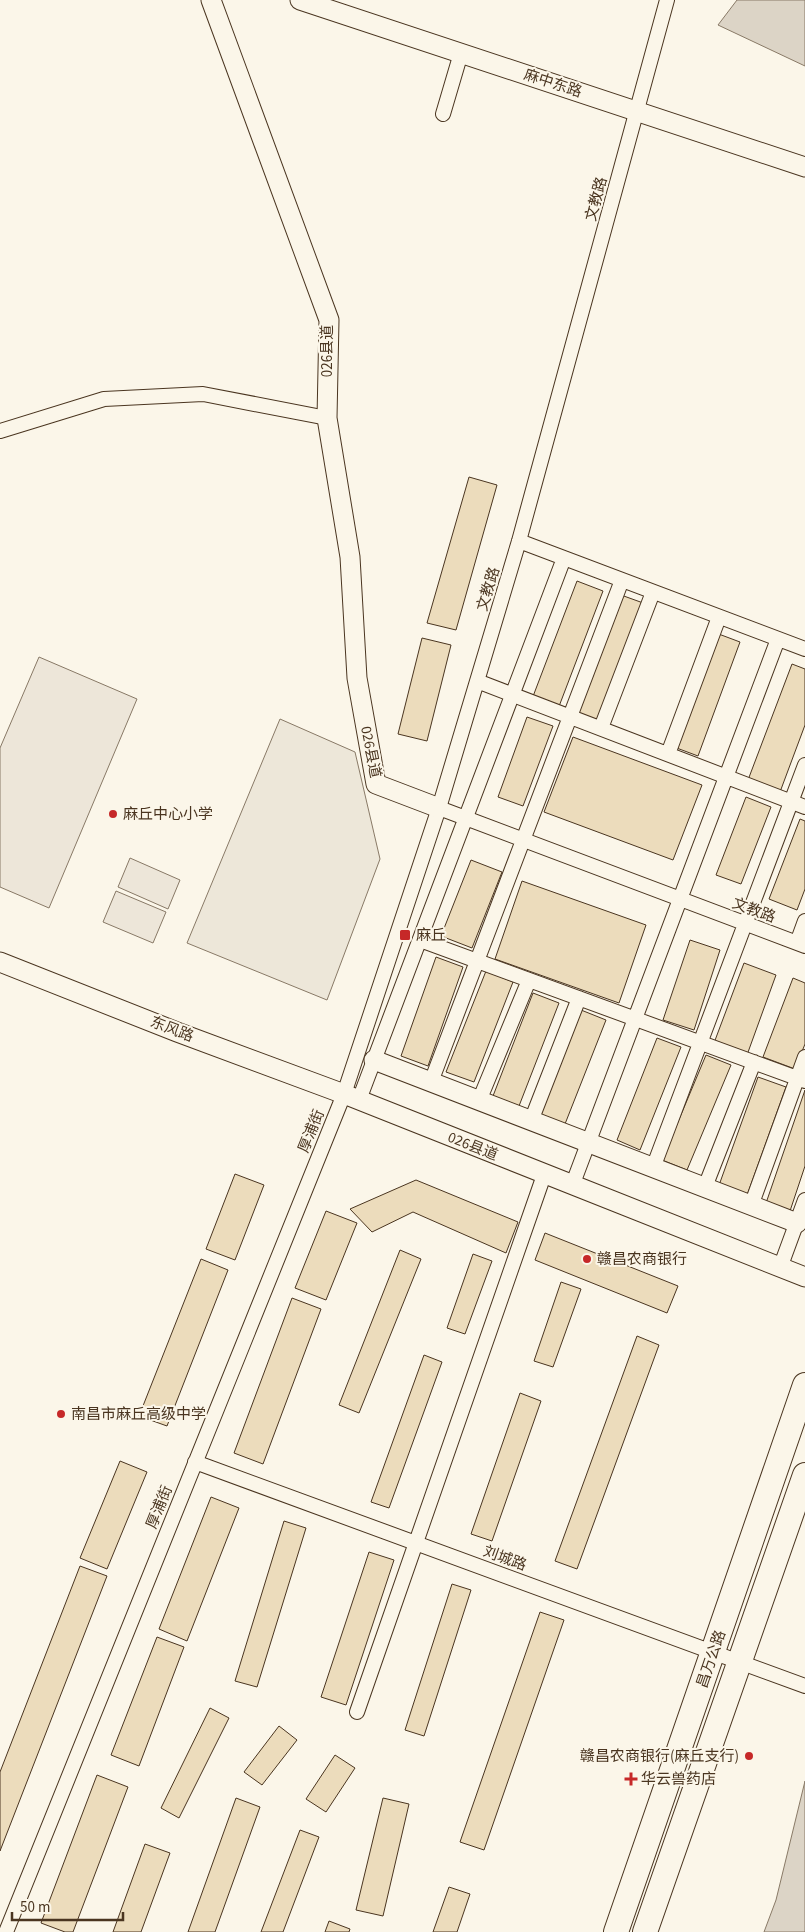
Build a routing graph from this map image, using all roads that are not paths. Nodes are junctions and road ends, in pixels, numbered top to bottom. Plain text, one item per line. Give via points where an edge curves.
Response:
1 (211, 0) edge
2 (300, 0) edge
3 (667, 0) edge
4 (461, 53) junction
5 (637, 111) junction
6 (443, 114) dead end
7 (805, 167) edge
8 (327, 418) junction
9 (0, 431) edge
10 (519, 541) junction
11 (564, 558) junction
12 (622, 580) junction
13 (653, 592) junction
14 (719, 617) junction
15 (778, 639) junction
16 (805, 648) edge
17 (477, 681) junction
18 (513, 695) junction
19 (570, 717) junction
20 (601, 728) junction
21 (668, 754) junction
22 (805, 766) edge
23 (727, 776) junction
24 (791, 801) junction
25 (805, 807) edge
26 (439, 808) junction
27 (466, 819) junction
28 (524, 840) junction
29 (681, 900) junction
30 (805, 921) edge
31 (745, 924) junction
32 (420, 940) junction
33 (801, 944) edge
34 (478, 961) junction
35 (0, 962) edge
36 (529, 980) junction
37 (579, 998) junction
38 (635, 1019) junction
39 (700, 1043) junction
40 (805, 1057) edge
41 (374, 1060) junction
42 (754, 1062) junction
43 (801, 1080) edge
44 (431, 1082) junction
45 (351, 1097) junction
46 (479, 1101) junction
47 (531, 1121) junction
48 (588, 1143) junction
49 (653, 1168) junction
50 (544, 1174) junction
51 (572, 1186) junction
52 (705, 1187) junction
53 (805, 1200) edge
54 (751, 1206) junction
55 (797, 1223) junction
56 (780, 1268) junction
57 (805, 1277) edge
58 (805, 1385) edge
59 (195, 1462) junction
60 (805, 1475) edge
61 (416, 1542) junction
62 (713, 1652) junction
63 (740, 1662) junction
64 (805, 1686) edge
65 (357, 1712) dead end
66 (6, 1932) edge
67 (616, 1932) edge
68 (645, 1932) edge

1 - 8 street, 026县道 via 329,320
2 - 4 street, 麻中东路
3 - 5 street, 文教路
4 - 5 street, 麻中东路
4 - 6 street
5 - 7 street, 麻中东路
5 - 10 street, 文教路
8 - 9 street via 203,394 104,400
8 - 26 street, 026县道 via 350,557 357,678 376,784
10 - 11 street
10 - 17 street, 文教路
11 - 12 street
11 - 18 street
12 - 13 street
12 - 19 street
13 - 14 street
13 - 20 street
14 - 15 street
14 - 21 street
15 - 16 street
15 - 23 street
17 - 18 street
17 - 26 street, 文教路
18 - 19 street
18 - 27 street
19 - 20 street
19 - 28 street
20 - 21 street
21 - 23 street
22 - 24 street
23 - 24 street
23 - 29 street
24 - 25 street
24 - 31 street
26 - 27 street, 文教路
26 - 45 street
27 - 28 street, 文教路
27 - 32 street
28 - 29 street, 文教路
28 - 34 street
29 - 31 street, 文教路
29 - 38 street
30 - 33 street
31 - 33 street, 文教路
31 - 39 street
32 - 34 street
32 - 41 street
34 - 36 street
34 - 44 street
35 - 45 street, 东风路
36 - 37 street
36 - 46 street
37 - 38 street
37 - 47 street
38 - 39 street
38 - 48 street
39 - 42 street
39 - 49 street
40 - 43 street
41 - 44 street
41 - 45 street
42 - 43 street
42 - 52 street
43 - 54 street
44 - 46 street
45 - 50 street, 026县道
45 - 59 street, 厚浦街
46 - 47 street
47 - 48 street
48 - 49 street
48 - 51 street
49 - 52 street
50 - 51 street, 026县道
50 - 61 street
51 - 56 street, 026县道
52 - 54 street
53 - 55 street
54 - 55 street
55 - 56 street
56 - 57 street, 026县道
58 - 62 highway, 昌万公路
59 - 61 street, 刘城路
59 - 66 street, 厚浦街
60 - 63 highway, 昌万公路
61 - 62 street, 刘城路
61 - 65 street
62 - 63 street, 刘城路
62 - 67 highway, 昌万公路
63 - 64 street, 刘城路
63 - 68 highway, 昌万公路

